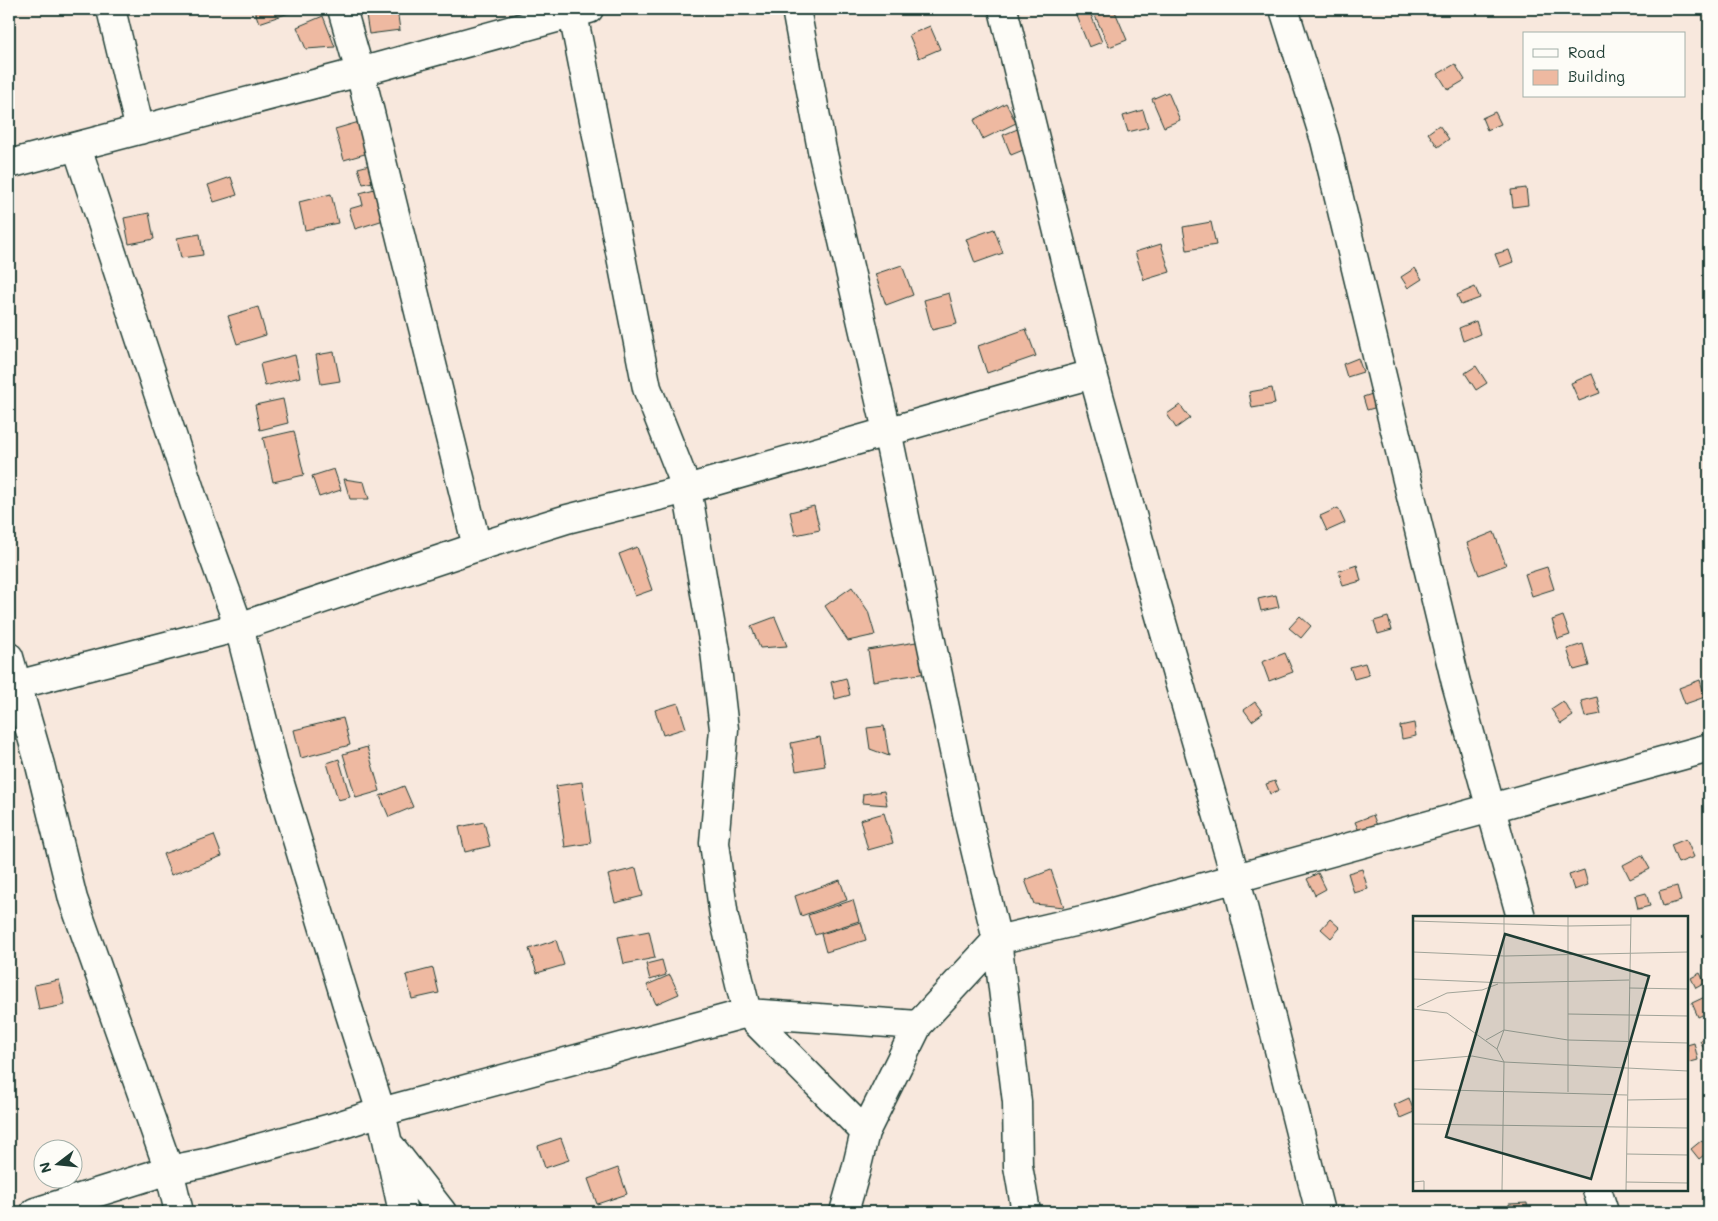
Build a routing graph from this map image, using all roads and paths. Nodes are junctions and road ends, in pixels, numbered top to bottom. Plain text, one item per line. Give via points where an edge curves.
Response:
1 (111, 9) edge
2 (342, 9) edge
3 (796, 9) edge
4 (1003, 9) edge
5 (1284, 9) edge
6 (578, 10) edge
7 (360, 72) junction
8 (140, 130) junction
9 (77, 147) junction
10 (9, 164) edge
11 (1093, 374) junction
12 (887, 431) junction
13 (687, 489) junction
14 (477, 547) junction
15 (239, 628) junction
16 (9, 658) edge
17 (13, 686) edge
18 (1709, 748) edge
19 (1490, 809) junction
20 (1236, 879) junction
21 (1521, 916) edge
22 (997, 940) junction
23 (747, 1013) junction
24 (918, 1025) junction
25 (381, 1112) junction
26 (865, 1132) junction
27 (389, 1145) junction
28 (169, 1170) junction
29 (1597, 1191) edge
30 (35, 1212) edge
31 (179, 1212) edge
32 (403, 1212) edge
33 (442, 1212) edge
34 (844, 1212) edge
35 (1026, 1212) edge
36 (1320, 1212) edge
37 (1604, 1212) edge

1 - 8 street
2 - 7 street
3 - 12 street via 822,150
4 - 11 street
5 - 19 street via 1326,140 1456,683
6 - 7 street
6 - 13 street via 647,388
7 - 8 street
7 - 14 street
8 - 9 street
9 - 10 street
9 - 15 street
11 - 12 street
11 - 20 street
12 - 13 street
12 - 22 street
13 - 14 street via 567,519
13 - 23 street via 715,651 724,729 714,842 724,917
14 - 15 street
15 - 17 street
15 - 25 street via 274,764
16 - 17 street
17 - 28 street via 49,798 73,899
18 - 19 street
19 - 20 street
19 - 21 street
20 - 22 street
20 - 36 street
22 - 24 street
22 - 35 street via 1017,1102 1018,1166
23 - 24 street
23 - 25 street
23 - 26 street
24 - 26 street
25 - 27 street
25 - 28 street
26 - 34 street
27 - 32 street
27 - 33 street
28 - 30 street
28 - 31 street
29 - 37 street

